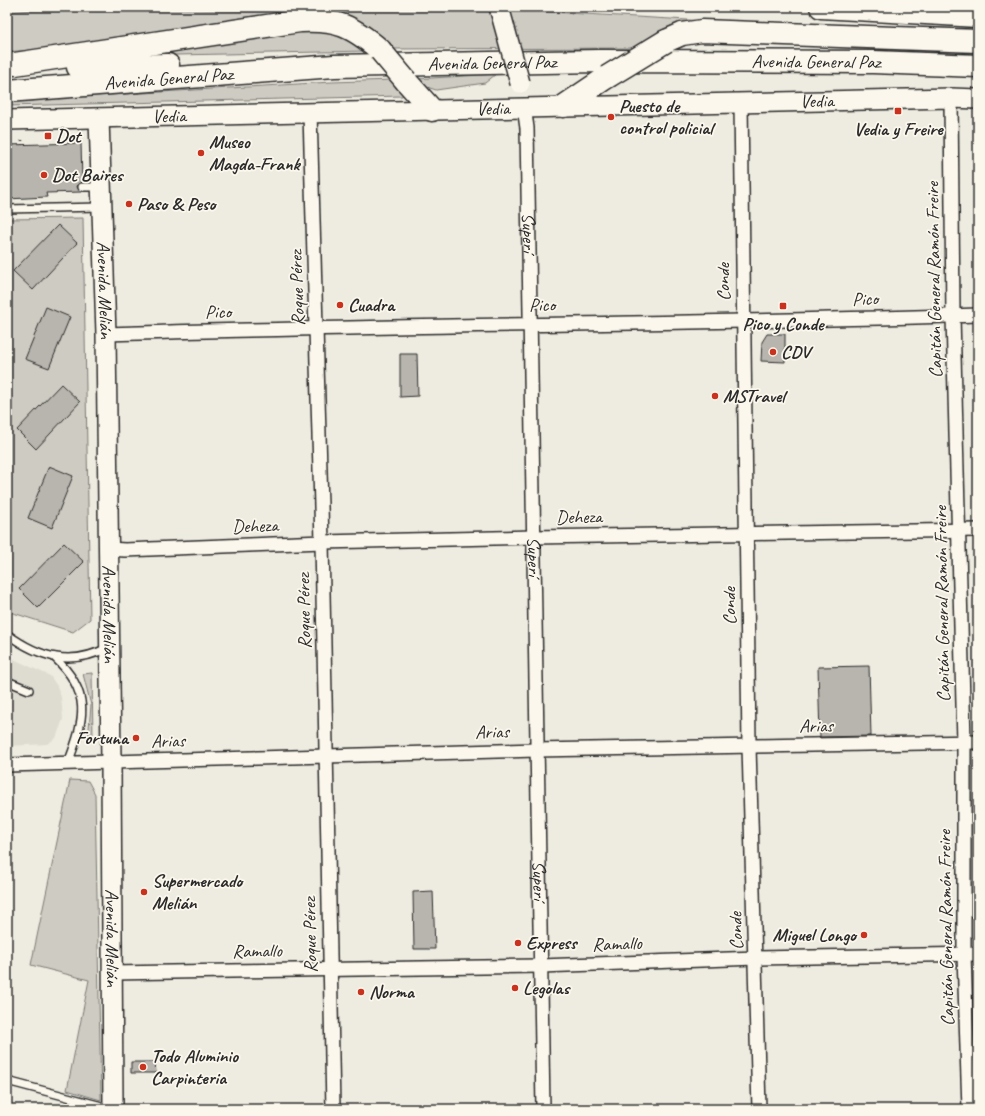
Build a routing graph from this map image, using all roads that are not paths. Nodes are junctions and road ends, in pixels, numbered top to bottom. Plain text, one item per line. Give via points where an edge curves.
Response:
1 (499, 7) edge
2 (821, 7) edge
3 (978, 16) edge
4 (978, 41) edge
5 (11, 64) edge
6 (334, 66) junction
7 (978, 66) edge
8 (7, 86) edge
9 (64, 86) junction
10 (7, 91) edge
11 (951, 98) junction
12 (978, 99) edge
13 (741, 103) junction
14 (564, 106) junction
15 (524, 107) junction
16 (432, 110) junction
17 (310, 113) junction
18 (99, 118) junction
19 (7, 120) edge
20 (101, 207) junction
21 (7, 209) edge
22 (978, 315) edge
23 (953, 316) junction
24 (742, 321) junction
25 (530, 324) junction
26 (317, 329) junction
27 (106, 334) junction
28 (978, 530) edge
29 (959, 531) junction
30 (747, 534) junction
31 (534, 537) junction
32 (322, 542) junction
33 (109, 549) junction
34 (9, 636) edge
35 (7, 644) edge
36 (109, 647) junction
37 (54, 657) junction
38 (7, 681) edge
39 (29, 690) dead end
40 (964, 742) junction
41 (978, 742) edge
42 (749, 746) junction
43 (536, 750) junction
44 (325, 756) junction
45 (111, 762) junction
46 (68, 763) junction
47 (7, 765) edge
48 (964, 954) junction
49 (978, 954) edge
50 (756, 958) junction
51 (541, 966) junction
52 (330, 969) junction
53 (113, 973) junction
54 (7, 1081) edge
55 (113, 1109) edge
56 (333, 1109) edge
57 (543, 1109) edge
58 (759, 1109) edge
59 (969, 1109) edge

1 - 15 street, Superí, bridge
2 - 3 highway
4 - 14 highway, bridge via 702,31 682,34 666,41
5 - 6 highway via 51,67 292,63
5 - 16 highway, bridge via 321,20 342,24 361,34 380,50
6 - 7 highway, Avenida General Paz via 599,61 873,62
6 - 9 highway, Avenida General Paz
8 - 9 highway
9 - 10 highway, Avenida General Paz
11 - 12 street, Vedia
11 - 13 street, Vedia
11 - 23 street, Capitán General Ramón Freire
13 - 14 street, Vedia
13 - 24 street, Conde
14 - 15 street, Vedia
15 - 16 street, Vedia
15 - 25 street, Superí via 527,128
16 - 17 street, Vedia
17 - 18 street, Vedia
17 - 26 street, Roque Pérez
18 - 19 street, Vedia
18 - 20 street, Avenida Melián via 91,187
20 - 21 lane
20 - 27 street, Avenida Melián
22 - 23 street, Pico
23 - 24 street, Pico
23 - 29 street, Capitán General Ramón Freire
24 - 25 street, Pico
24 - 30 street, Conde
25 - 26 street, Pico
25 - 31 street, Superí
26 - 27 street, Pico
26 - 32 street, Roque Pérez
27 - 33 street, Avenida Melián
28 - 29 street, Deheza
29 - 30 street, Deheza
29 - 40 street, Capitán General Ramón Freire
30 - 31 street, Deheza
30 - 42 street, Conde
31 - 32 street, Deheza
31 - 43 street, Superí
32 - 33 street, Deheza
32 - 44 street, Roque Pérez
33 - 36 street, Avenida Melián
34 - 35 lane
34 - 37 lane
36 - 37 lane via 87,657
36 - 45 street, Avenida Melián
37 - 46 lane via 74,679 81,702 82,722
38 - 39 lane
40 - 41 street, Arias
40 - 42 street, Arias
40 - 48 street, Capitán General Ramón Freire
42 - 43 street, Arias
42 - 50 street, Conde
43 - 44 street, Arias
43 - 51 street, Superí
44 - 45 street, Arias
44 - 52 street, Roque Pérez
45 - 46 street, Arias
45 - 53 street, Avenida Melián
46 - 47 street, Arias
48 - 49 street, Ramallo
48 - 50 street, Ramallo
48 - 59 street, Capitán General Ramón Freire
50 - 51 street, Ramallo
50 - 58 street, Conde
51 - 52 street, Ramallo
51 - 57 street, Superí
52 - 53 street, Ramallo
52 - 56 street, Roque Pérez
53 - 55 street, Avenida Melián
54 - 55 lane

